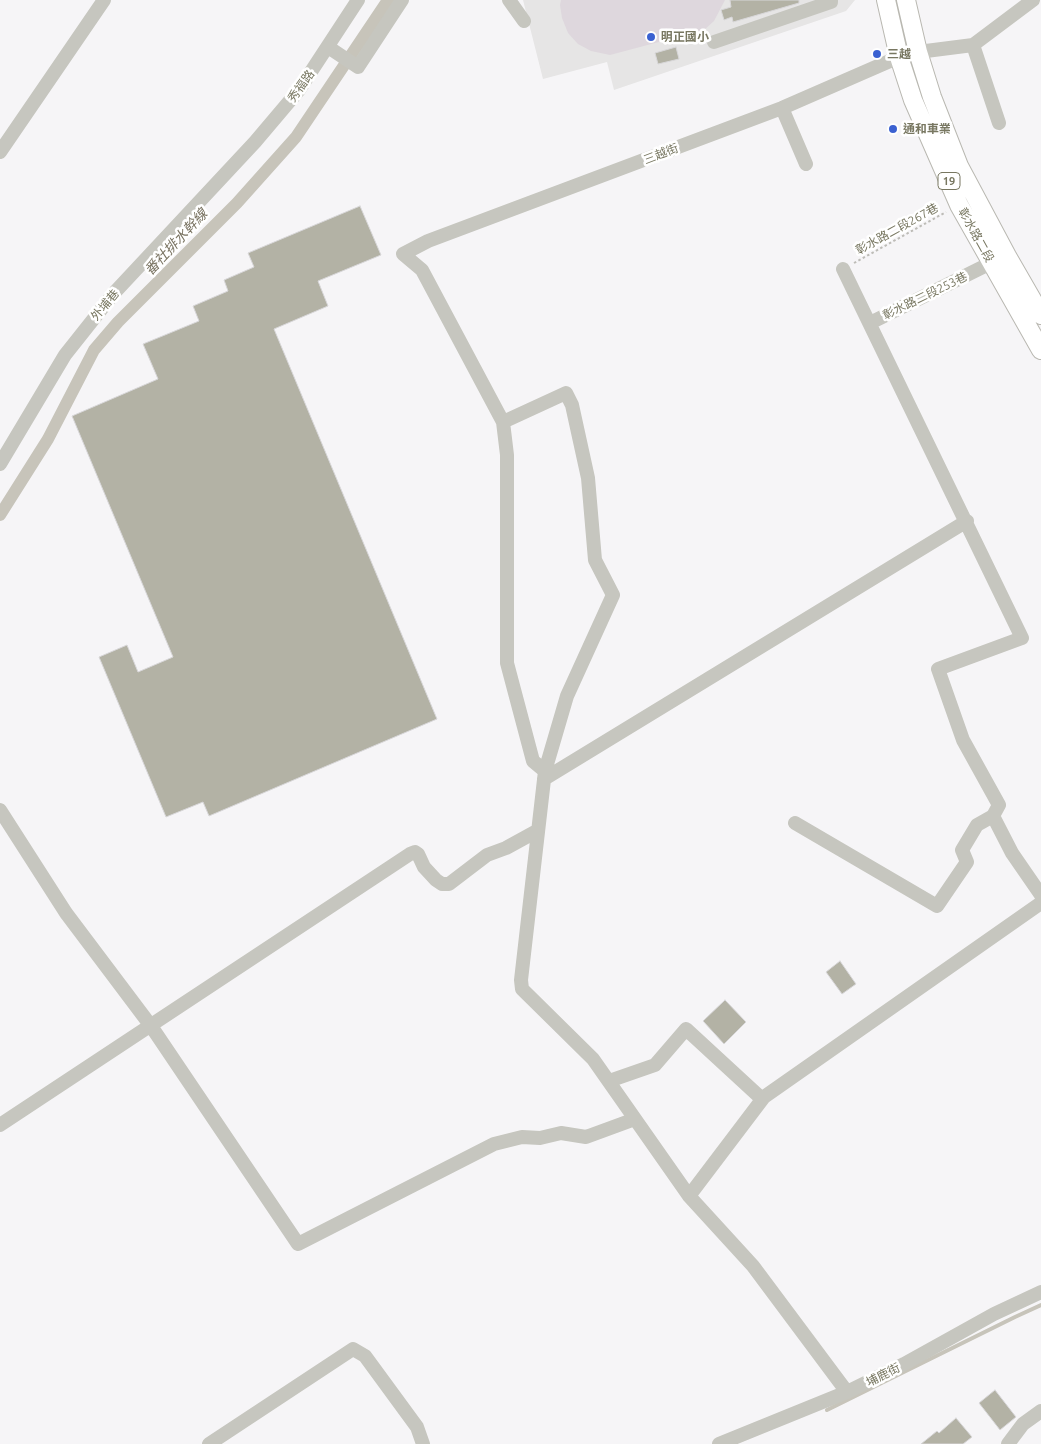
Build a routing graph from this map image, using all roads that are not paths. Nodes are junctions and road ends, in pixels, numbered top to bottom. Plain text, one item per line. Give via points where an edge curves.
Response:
1 (104, 0) edge
2 (358, 0) edge
3 (402, 0) edge
4 (509, 0) edge
5 (831, 0) edge
6 (886, 0) edge
7 (906, 0) edge
8 (1033, 0) edge
9 (524, 21) dead end
10 (714, 42) dead end
11 (974, 45) junction
12 (328, 47) junction
13 (918, 52) junction
14 (899, 58) junction
15 (782, 108) junction
16 (999, 123) dead end
17 (0, 152) edge
18 (806, 164) dead end
19 (234, 165) joint
20 (999, 260) junction
21 (843, 269) road end
22 (1041, 315) edge
23 (870, 322) junction
24 (1041, 350) edge
25 (502, 422) junction
26 (0, 464) edge
27 (967, 521) junction
28 (544, 775) junction
29 (0, 810) edge
30 (994, 816) junction
31 (795, 823) dead end
32 (538, 831) junction
33 (1041, 895) edge
34 (1041, 903) edge
35 (151, 1026) junction
36 (609, 1081) junction
37 (762, 1099) junction
38 (635, 1119) junction
39 (0, 1125) edge
40 (689, 1196) junction
41 (1041, 1292) edge
42 (848, 1392) junction
43 (1041, 1411) edge
44 (209, 1444) edge
45 (422, 1444) edge
46 (719, 1444) edge
47 (1008, 1444) edge

1 - 17 street
2 - 12 street, 秀福路
3 - 12 street via 358,67
4 - 9 street
5 - 10 street
6 - 14 main road, 彰水路二段 / 19
7 - 13 main road, 彰水路二段 / 19
8 - 11 street
11 - 13 street, 三越街
11 - 16 street
12 - 19 street, 秀福路 via 299,90
13 - 14 street, 三越街
13 - 20 main road, 彰水路二段 / 19 via 932,97
14 - 15 street, 三越街
14 - 20 main road, 彰水路二段 / 19 via 913,100 959,205
15 - 18 street
15 - 25 street, 三越街 via 428,241 403,254 422,270
19 - 26 street, 外埔巷 via 115,292 65,354
20 - 22 main road, 彰水路二段 / 19
20 - 23 street, 彰水路二段253巷
20 - 24 main road, 彰水路二段 / 19
21 - 23 street
23 - 27 street
25 - 28 street via 507,455 507,663 533,761
25 - 28 street via 566,393 572,405 588,478 595,560 613,595 567,696
27 - 28 street
27 - 30 street via 1022,638 938,669 963,740 1000,805
28 - 32 street
29 - 35 street via 66,913
30 - 31 street via 977,825 962,850 967,862 937,906
30 - 33 street via 1012,852
32 - 35 street via 487,855 449,884 436,880 418,854 410,854
32 - 36 street via 522,989 593,1059
34 - 37 street
35 - 38 street via 298,1244 494,1144 561,1133 586,1137
35 - 39 street
36 - 37 street via 655,1065 686,1029
36 - 38 street
37 - 40 street
38 - 40 street
40 - 42 street via 753,1266
41 - 42 street, 埔鹿街
42 - 46 street, 埔鹿街
43 - 47 street via 1022,1424
44 - 45 street via 354,1349 365,1356 417,1427

